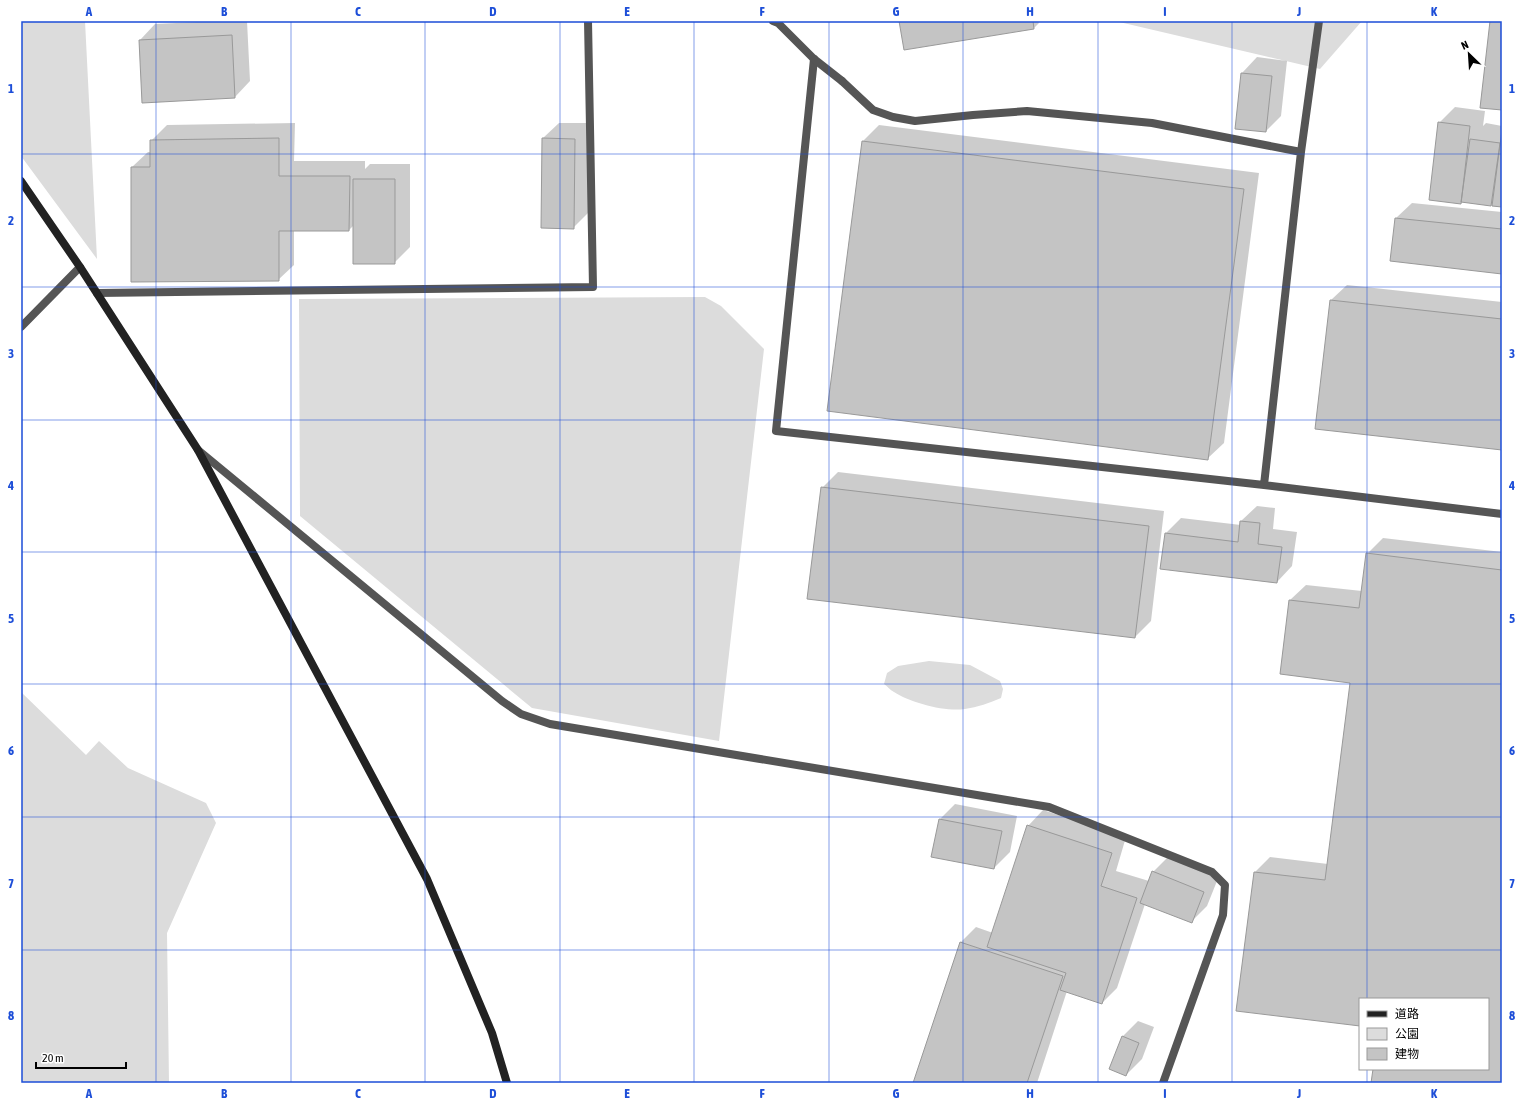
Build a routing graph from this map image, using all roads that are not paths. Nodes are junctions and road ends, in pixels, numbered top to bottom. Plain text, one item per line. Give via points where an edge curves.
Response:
1 (588, 21) edge
2 (773, 21) edge
3 (1319, 21) edge
4 (814, 58) junction
5 (1301, 152) junction
6 (21, 181) edge
7 (80, 267) junction
8 (97, 293) junction
9 (21, 327) edge
10 (198, 450) junction
11 (1264, 485) junction
12 (1502, 514) edge
13 (507, 1083) edge
14 (1163, 1083) edge

1 - 8 street via 593,287
2 - 4 street
3 - 5 street
4 - 5 street via 873,110 893,117 915,121 1040,112 1152,123
4 - 11 street via 776,431
5 - 11 street
6 - 7 street
7 - 8 street
7 - 9 street
8 - 10 street
10 - 13 street via 427,879 492,1033
10 - 14 street via 502,701 522,714 550,724 1049,807 1212,872 1225,885 1223,915
11 - 12 street

